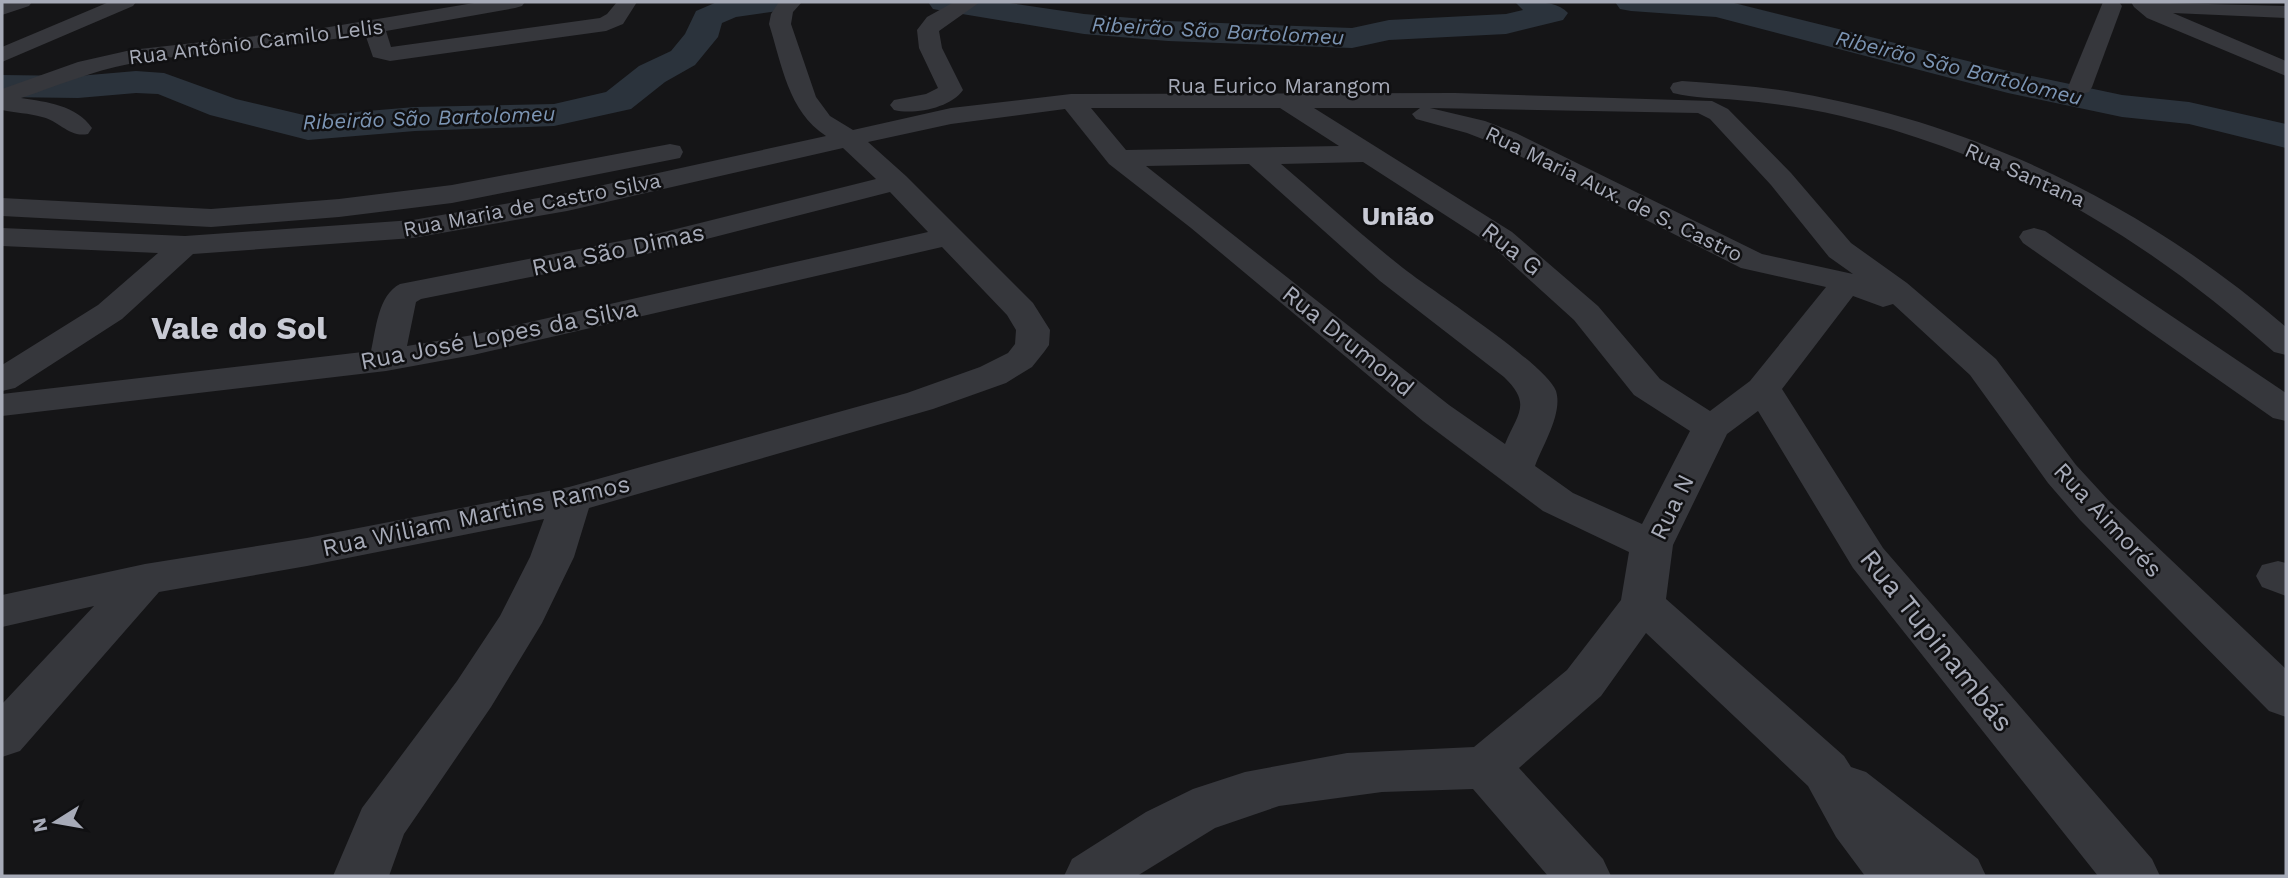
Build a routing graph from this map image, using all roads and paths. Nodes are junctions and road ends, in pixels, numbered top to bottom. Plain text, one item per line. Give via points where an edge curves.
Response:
1 (22, 2) edge
2 (145, 2) edge
3 (515, 2) edge
4 (627, 2) edge
5 (970, 2) edge
6 (124, 3) edge
7 (2126, 5) edge
8 (2, 9) edge
9 (786, 11) edge
10 (2286, 12) edge
11 (374, 27) junction
12 (2, 55) edge
13 (2, 64) edge
14 (86, 67) junction
15 (2286, 69) edge
16 (2080, 87) dead end
17 (1725, 92) junction
18 (5, 98) edge
19 (1071, 101) junction
20 (1286, 101) junction
21 (1357, 101) junction
22 (1618, 102) junction
23 (79, 128) dead end
24 (836, 131) junction
25 (1370, 154) junction
26 (1257, 157) junction
27 (1119, 158) junction
28 (896, 181) junction
29 (2, 208) edge
30 (948, 236) junction
31 (2034, 237) dead end
32 (4, 238) edge
33 (185, 245) junction
34 (1847, 282) junction
35 (1943, 331) junction
36 (2286, 345) edge
37 (386, 360) junction
38 (2, 380) edge
39 (1763, 389) junction
40 (2, 405) edge
41 (2286, 410) edge
42 (1711, 428) junction
43 (1513, 471) junction
44 (571, 499) junction
45 (1652, 545) junction
46 (145, 579) junction
47 (1643, 604) junction
48 (2, 611) edge
49 (2286, 698) edge
50 (2, 737) edge
51 (1486, 768) junction
52 (1826, 771) junction
53 (361, 876) edge
54 (1092, 876) edge
55 (1583, 876) edge
56 (1897, 876) edge
57 (1958, 876) edge
58 (2132, 876) edge

1 - 8 street
2 - 6 street
3 - 11 street, Rua Antônio Camilo Lelis
4 - 11 street via 606,24 390,54 381,52
5 - 24 street via 937,19 927,34 930,52 951,90 946,95
6 - 12 street
7 - 10 street
7 - 15 street
7 - 16 street
9 - 24 street via 804,98
11 - 14 street, Rua Antônio Camilo Lelis via 156,53
13 - 14 street
14 - 18 street, Rua Antônio Camilo Lelis
17 - 22 street
17 - 24 street, Rua Eurico Marangom via 1436,85 1107,87 1016,97
17 - 36 street, Rua Santana via 1798,100 1858,114 1936,135 2027,172 2141,232
18 - 23 street via 72,118
19 - 20 street, Rua Eurico Marangom
19 - 24 street, Rua Eurico Marangom
19 - 27 street, Rua Drumond
20 - 21 street, Rua Eurico Marangom
20 - 25 street, Rua G
21 - 22 street, Rua Eurico Marangom
21 - 34 street, Rua Maria Aux. de S. Castro via 1476,127 1550,159 1752,261
22 - 35 street, Rua Eurico Marangom via 1712,109 1781,179 1840,250
24 - 28 street
24 - 29 street, Rua Maria de Castro Silva via 339,208 211,218
24 - 33 street, Rua Maria de Castro Silva via 483,218 341,236
25 - 26 street
25 - 42 street, Rua G via 1470,216 1535,266 1603,331 1647,387
26 - 27 street
26 - 43 street via 1391,274 1517,369 1536,389 1540,405
27 - 43 street, Rua Drumond
28 - 30 street
28 - 37 street, Rua São Dimas via 710,231 412,290 400,302
30 - 37 street, Rua José Lopes da Silva via 524,335
30 - 44 street, Rua Wiliam Martins Ramos via 1021,310 1033,330 1032,345 1020,360 993,375 920,401
31 - 41 street
32 - 33 street, Rua Maria de Castro Silva
33 - 38 street via 110,312
34 - 35 street, Rua Maria Aux. de S. Castro
34 - 39 street, Rua N
35 - 49 street, Rua Aimorés via 1983,367 2095,511
37 - 40 street, Rua José Lopes da Silva
39 - 42 street, Rua N
39 - 58 street, Rua Tupinambás via 1868,558
42 - 45 street, Rua N
43 - 45 street, Rua Drumond via 1558,502
44 - 46 street, Rua Wiliam Martins Ramos
44 - 53 street via 552,556 519,623 381,824
45 - 47 street, Rua N
46 - 48 street, Rua Wiliam Martins Ramos
46 - 50 street
47 - 51 street, Rua N via 1584,683
47 - 52 street
51 - 54 street via 1399,768 1276,785 1211,806 1157,833
51 - 55 street
52 - 56 street via 1855,821
52 - 57 street

